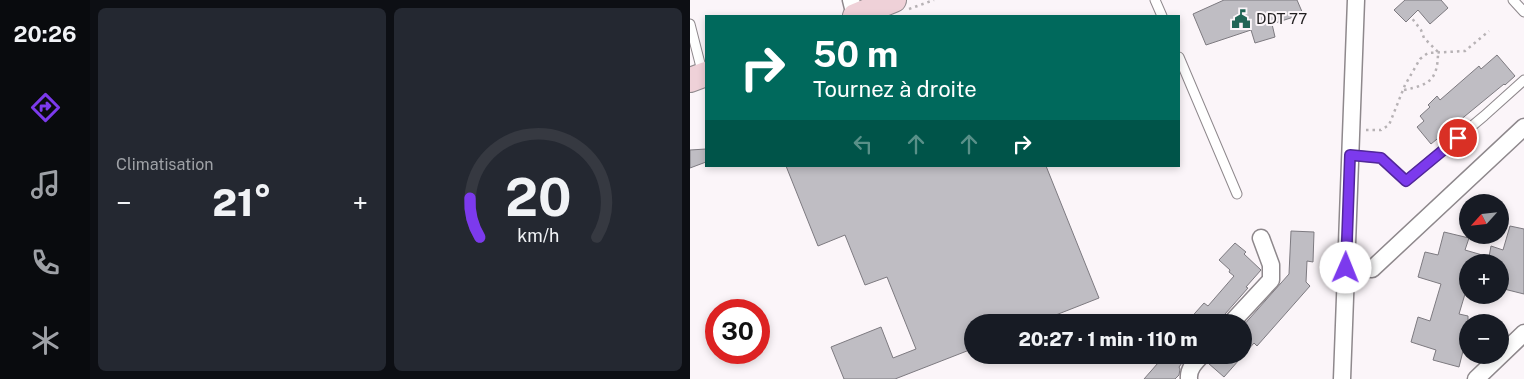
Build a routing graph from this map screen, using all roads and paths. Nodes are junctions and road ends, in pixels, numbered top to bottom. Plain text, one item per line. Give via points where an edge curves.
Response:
1 (851, 0) edge
2 (934, 0) edge
3 (1155, 0) edge
4 (1356, 0) edge
5 (898, 6) edge
6 (855, 15) edge
7 (859, 15) edge
8 (1162, 15) edge
9 (1411, 17) dead end
10 (690, 24) edge
11 (1488, 31) dead end
12 (1438, 52) junction
13 (1180, 58) edge
14 (700, 76) edge
15 (1524, 80) edge
16 (1403, 90) junction
17 (1524, 127) edge
18 (1364, 130) dead end
19 (1350, 155) junction
20 (1237, 194) dead end
21 (1261, 238) dead end
22 (1346, 268) junction
23 (1239, 314) edge
24 (1524, 333) edge
25 (1194, 364) edge
26 (1189, 379) edge
27 (1342, 379) edge
28 (1476, 379) edge

1 - 6 street
2 - 5 path
3 - 8 lane
4 - 19 street
5 - 7 street
9 - 12 path via 1424,38
10 - 14 lane
11 - 12 path via 1465,51
12 - 16 path via 1428,53 1420,59
12 - 16 path via 1429,81
13 - 20 lane
15 - 19 lane via 1406,181 1381,158
16 - 18 path via 1389,125 1381,130
17 - 22 street via 1372,269
19 - 22 street
21 - 23 street via 1271,265 1271,280
22 - 27 street
24 - 28 street
25 - 26 street

